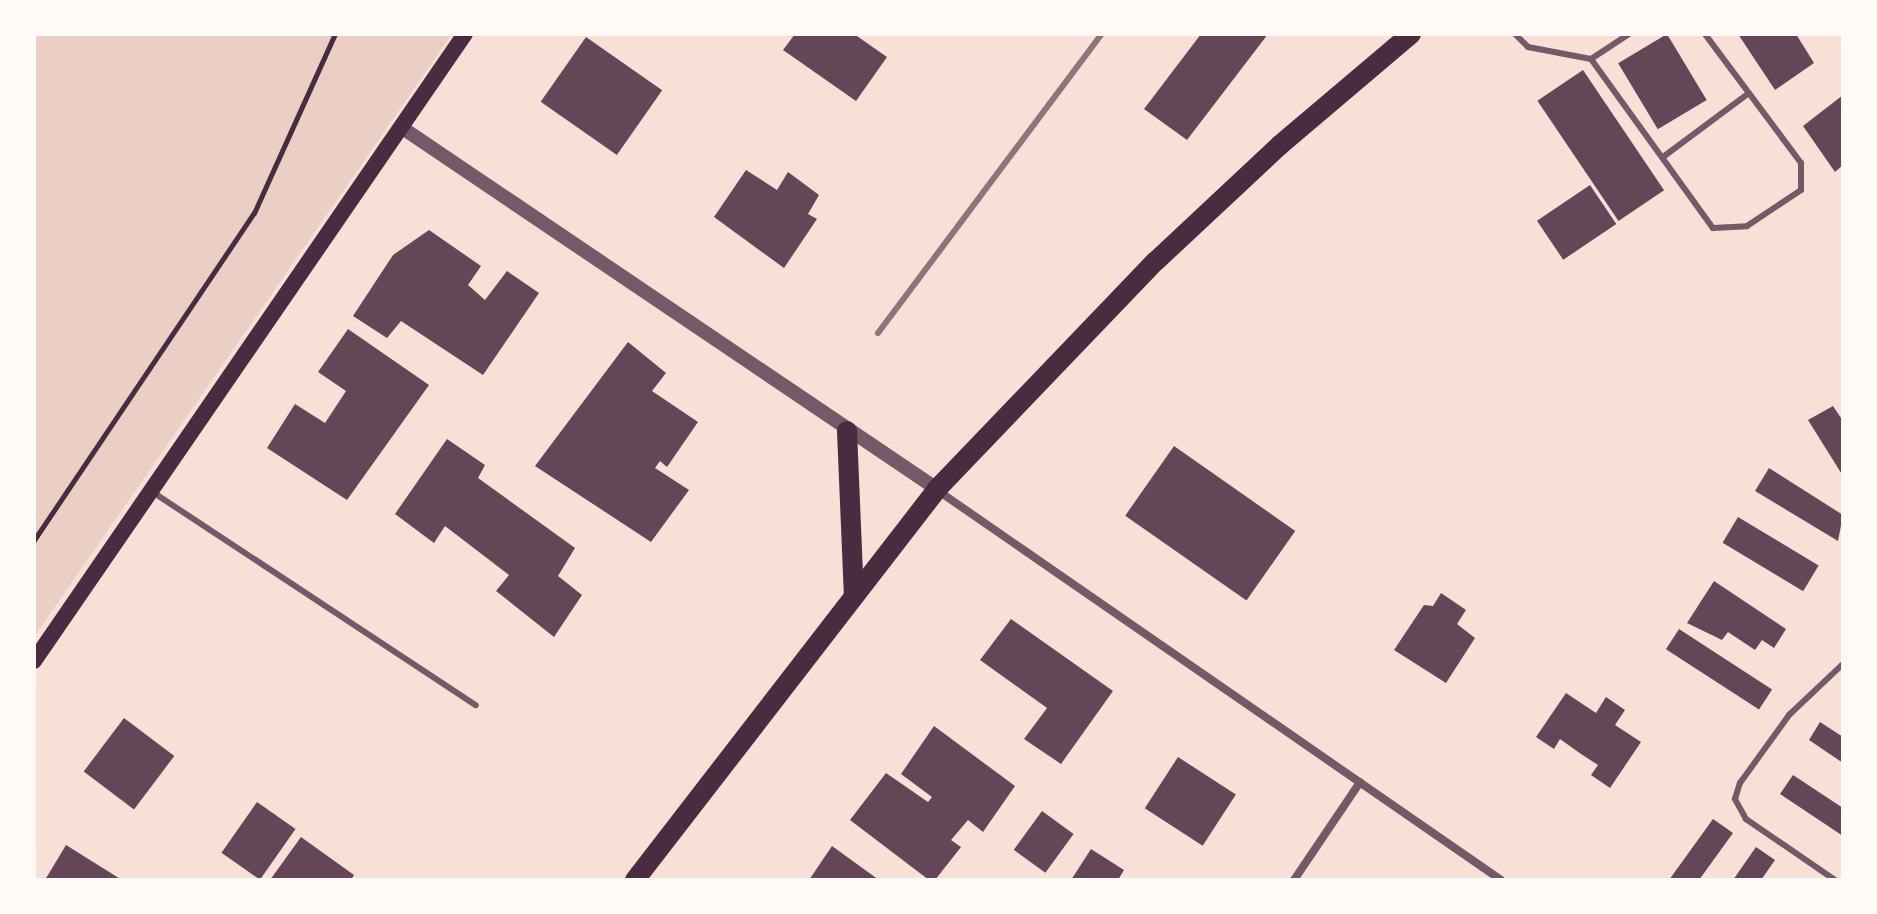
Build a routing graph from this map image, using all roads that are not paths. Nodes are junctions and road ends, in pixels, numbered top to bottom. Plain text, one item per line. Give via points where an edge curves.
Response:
1 (465, 34) edge
2 (1411, 34) edge
3 (1515, 34) edge
4 (1629, 34) edge
5 (1705, 34) edge
6 (1591, 59) junction
7 (1749, 93) junction
8 (401, 127) junction
9 (1663, 157) junction
10 (847, 431) junction
11 (937, 489) junction
12 (151, 491) junction
13 (854, 595) junction
14 (34, 661) edge
15 (1843, 664) edge
16 (476, 705) dead end
17 (1360, 782) junction
18 (635, 880) edge
19 (1294, 880) edge
20 (1501, 880) edge
21 (1835, 880) edge

1 - 8 main road
2 - 11 main road via 1280,145 1156,261
3 - 6 lane via 1528,47
4 - 6 lane
5 - 7 lane
6 - 9 lane
7 - 9 lane
7 - 9 lane via 1801,163 1801,190 1747,226 1713,228
8 - 10 street
8 - 12 main road
10 - 11 street
10 - 13 main road
11 - 13 main road
11 - 17 street
12 - 14 main road
12 - 16 lane
13 - 18 main road
15 - 21 lane via 1789,715 1740,783 1735,799 1746,819
17 - 19 street
17 - 20 street

